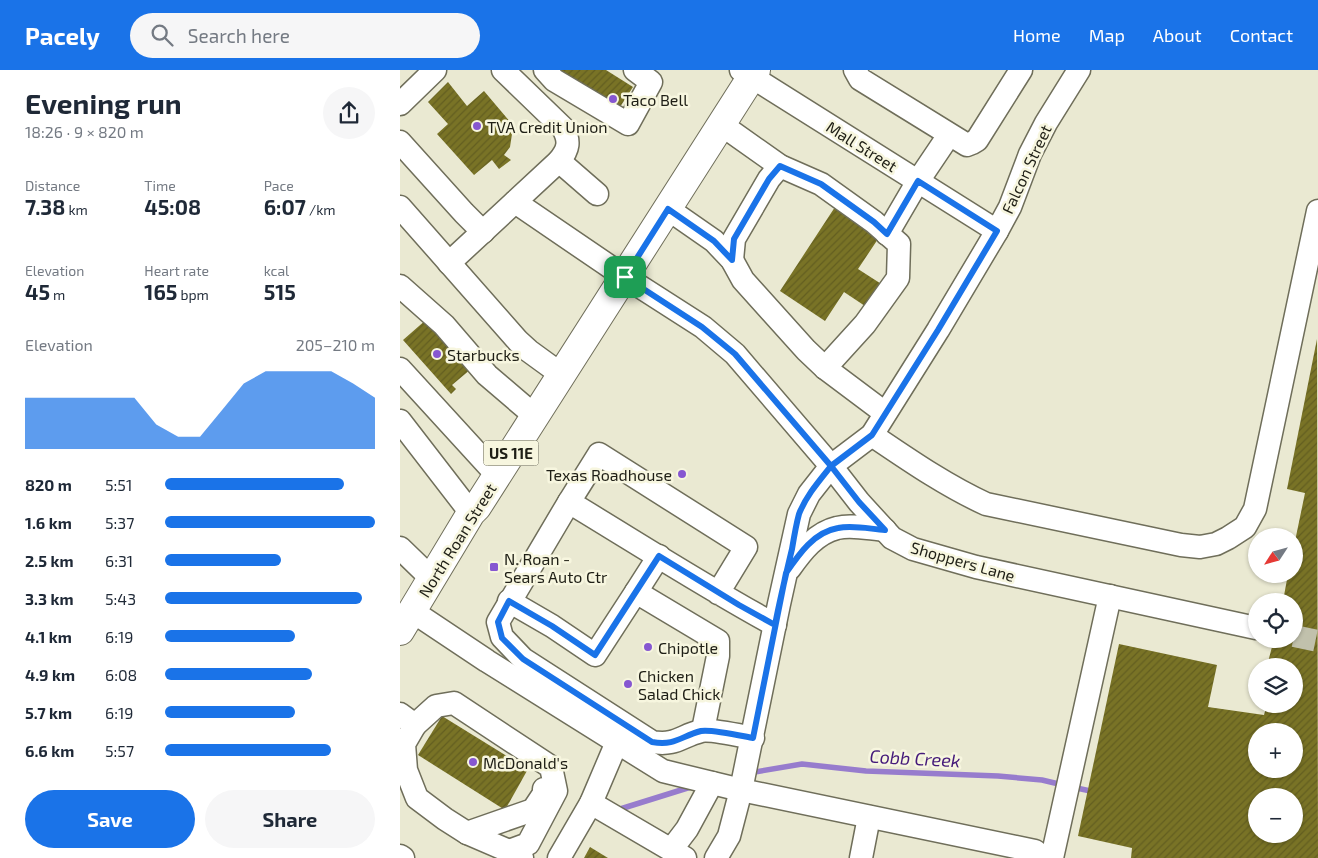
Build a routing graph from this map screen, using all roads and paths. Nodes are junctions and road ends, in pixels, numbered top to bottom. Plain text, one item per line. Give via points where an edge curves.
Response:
1 (435, 70) edge
2 (503, 70) edge
3 (545, 70) edge
4 (635, 70) edge
5 (855, 70) edge
6 (1021, 70) edge
7 (1079, 70) edge
8 (750, 72) edge
9 (400, 104) edge
10 (722, 124) junction
11 (949, 135) junction
12 (400, 142) edge
13 (560, 162) junction
14 (780, 166) junction
15 (918, 181) junction
16 (596, 194) dead end
17 (515, 202) junction
18 (400, 207) edge
19 (668, 209) junction
20 (1318, 211) edge
21 (997, 231) junction
22 (483, 232) junction
23 (887, 234) junction
24 (732, 260) junction
25 (449, 263) junction
26 (625, 277) junction
27 (400, 286) edge
28 (825, 368) junction
29 (400, 369) edge
30 (562, 375) junction
31 (884, 413) junction
32 (535, 416) junction
33 (402, 426) edge
34 (872, 435) junction
35 (831, 466) junction
36 (497, 475) junction
37 (569, 502) junction
38 (471, 513) junction
39 (885, 530) junction
40 (400, 548) edge
41 (659, 556) junction
42 (786, 573) junction
43 (432, 579) junction
44 (636, 592) junction
45 (718, 592) junction
46 (1110, 596) junction
47 (509, 601) junction
48 (403, 625) edge
49 (775, 625) junction
50 (1248, 626) edge
51 (436, 706) junction
52 (407, 720) edge
53 (703, 730) junction
54 (753, 738) junction
55 (617, 742) junction
56 (712, 783) junction
57 (741, 790) junction
58 (591, 803) junction
59 (869, 817) junction
60 (467, 833) junction
61 (515, 854) edge
62 (678, 854) edge
63 (400, 856) edge
64 (403, 858) edge
65 (559, 858) edge
66 (716, 858) edge
67 (861, 858) edge
68 (1044, 858) edge
69 (1052, 858) edge

1 - 9 street
2 - 13 street via 563,128 568,146
3 - 4 street via 554,80 628,124 651,82
5 - 11 street via 860,79
6 - 11 street via 977,140 967,145
7 - 21 street, Falcon Street via 1030,154
8 - 10 main road, North Roan Street / US 11E
8 - 15 street, Mall Street
10 - 14 street
10 - 19 main road, North Roan Street / US 11E
11 - 15 street
12 - 22 street
13 - 16 street
13 - 17 street
14 - 23 street via 821,184
14 - 24 street via 734,239
15 - 21 street, Mall Street
15 - 23 street
17 - 22 street
17 - 26 street, Shoppers Lane
18 - 25 street
19 - 24 street via 714,241
19 - 26 main road, North Roan Street / US 11E
20 - 34 street via 1255,508 1245,527 1228,538 1200,547 1181,545 986,504 959,492
21 - 31 street, Falcon Street
22 - 25 street
23 - 28 street via 898,244 898,278 865,324
24 - 28 street via 743,280
25 - 30 street via 518,341
26 - 30 main road, North Roan Street / US 11E
26 - 35 street, Shoppers Lane via 702,327 735,354
27 - 32 street via 444,325 487,375
28 - 31 street
29 - 36 street
30 - 32 main road, North Roan Street / US 11E
31 - 34 street, Falcon Street
32 - 36 main road, North Roan Street / US 11E
33 - 38 street
34 - 35 street, Falcon Street
35 - 39 street, Shoppers Lane
35 - 42 street, Falcon Street via 809,494 800,514
36 - 38 main road, North Roan Street / US 11E
37 - 41 street
37 - 45 street via 599,454 746,547
37 - 47 street
38 - 43 main road, North Roan Street / US 11E
39 - 42 street via 837,528 812,540
39 - 46 street, Shoppers Lane via 892,538 913,549 976,567
40 - 43 street
41 - 44 street
41 - 45 street
42 - 49 street, Falcon Street
43 - 48 main road, North Roan Street / US 11E
44 - 47 street via 595,655
44 - 53 street via 718,641
45 - 49 street
46 - 50 street, Shoppers Lane
46 - 69 street
47 - 53 street via 498,622 502,638 523,659 652,742 676,742
48 - 55 street via 487,661
49 - 54 street, Falcon Street
51 - 52 street
51 - 60 street via 541,771 545,792 533,810
51 - 61 street via 454,703 551,767 556,791 528,844
52 - 60 street via 404,744 406,770 417,798
53 - 54 street
54 - 57 street, Falcon Street
55 - 56 street via 663,771
55 - 58 street
56 - 57 street
56 - 62 street via 687,829
57 - 59 street
57 - 66 street, Falcon Street via 728,836
58 - 62 street
58 - 65 street
59 - 67 street
59 - 68 street via 1035,851
60 - 61 street
63 - 64 street

